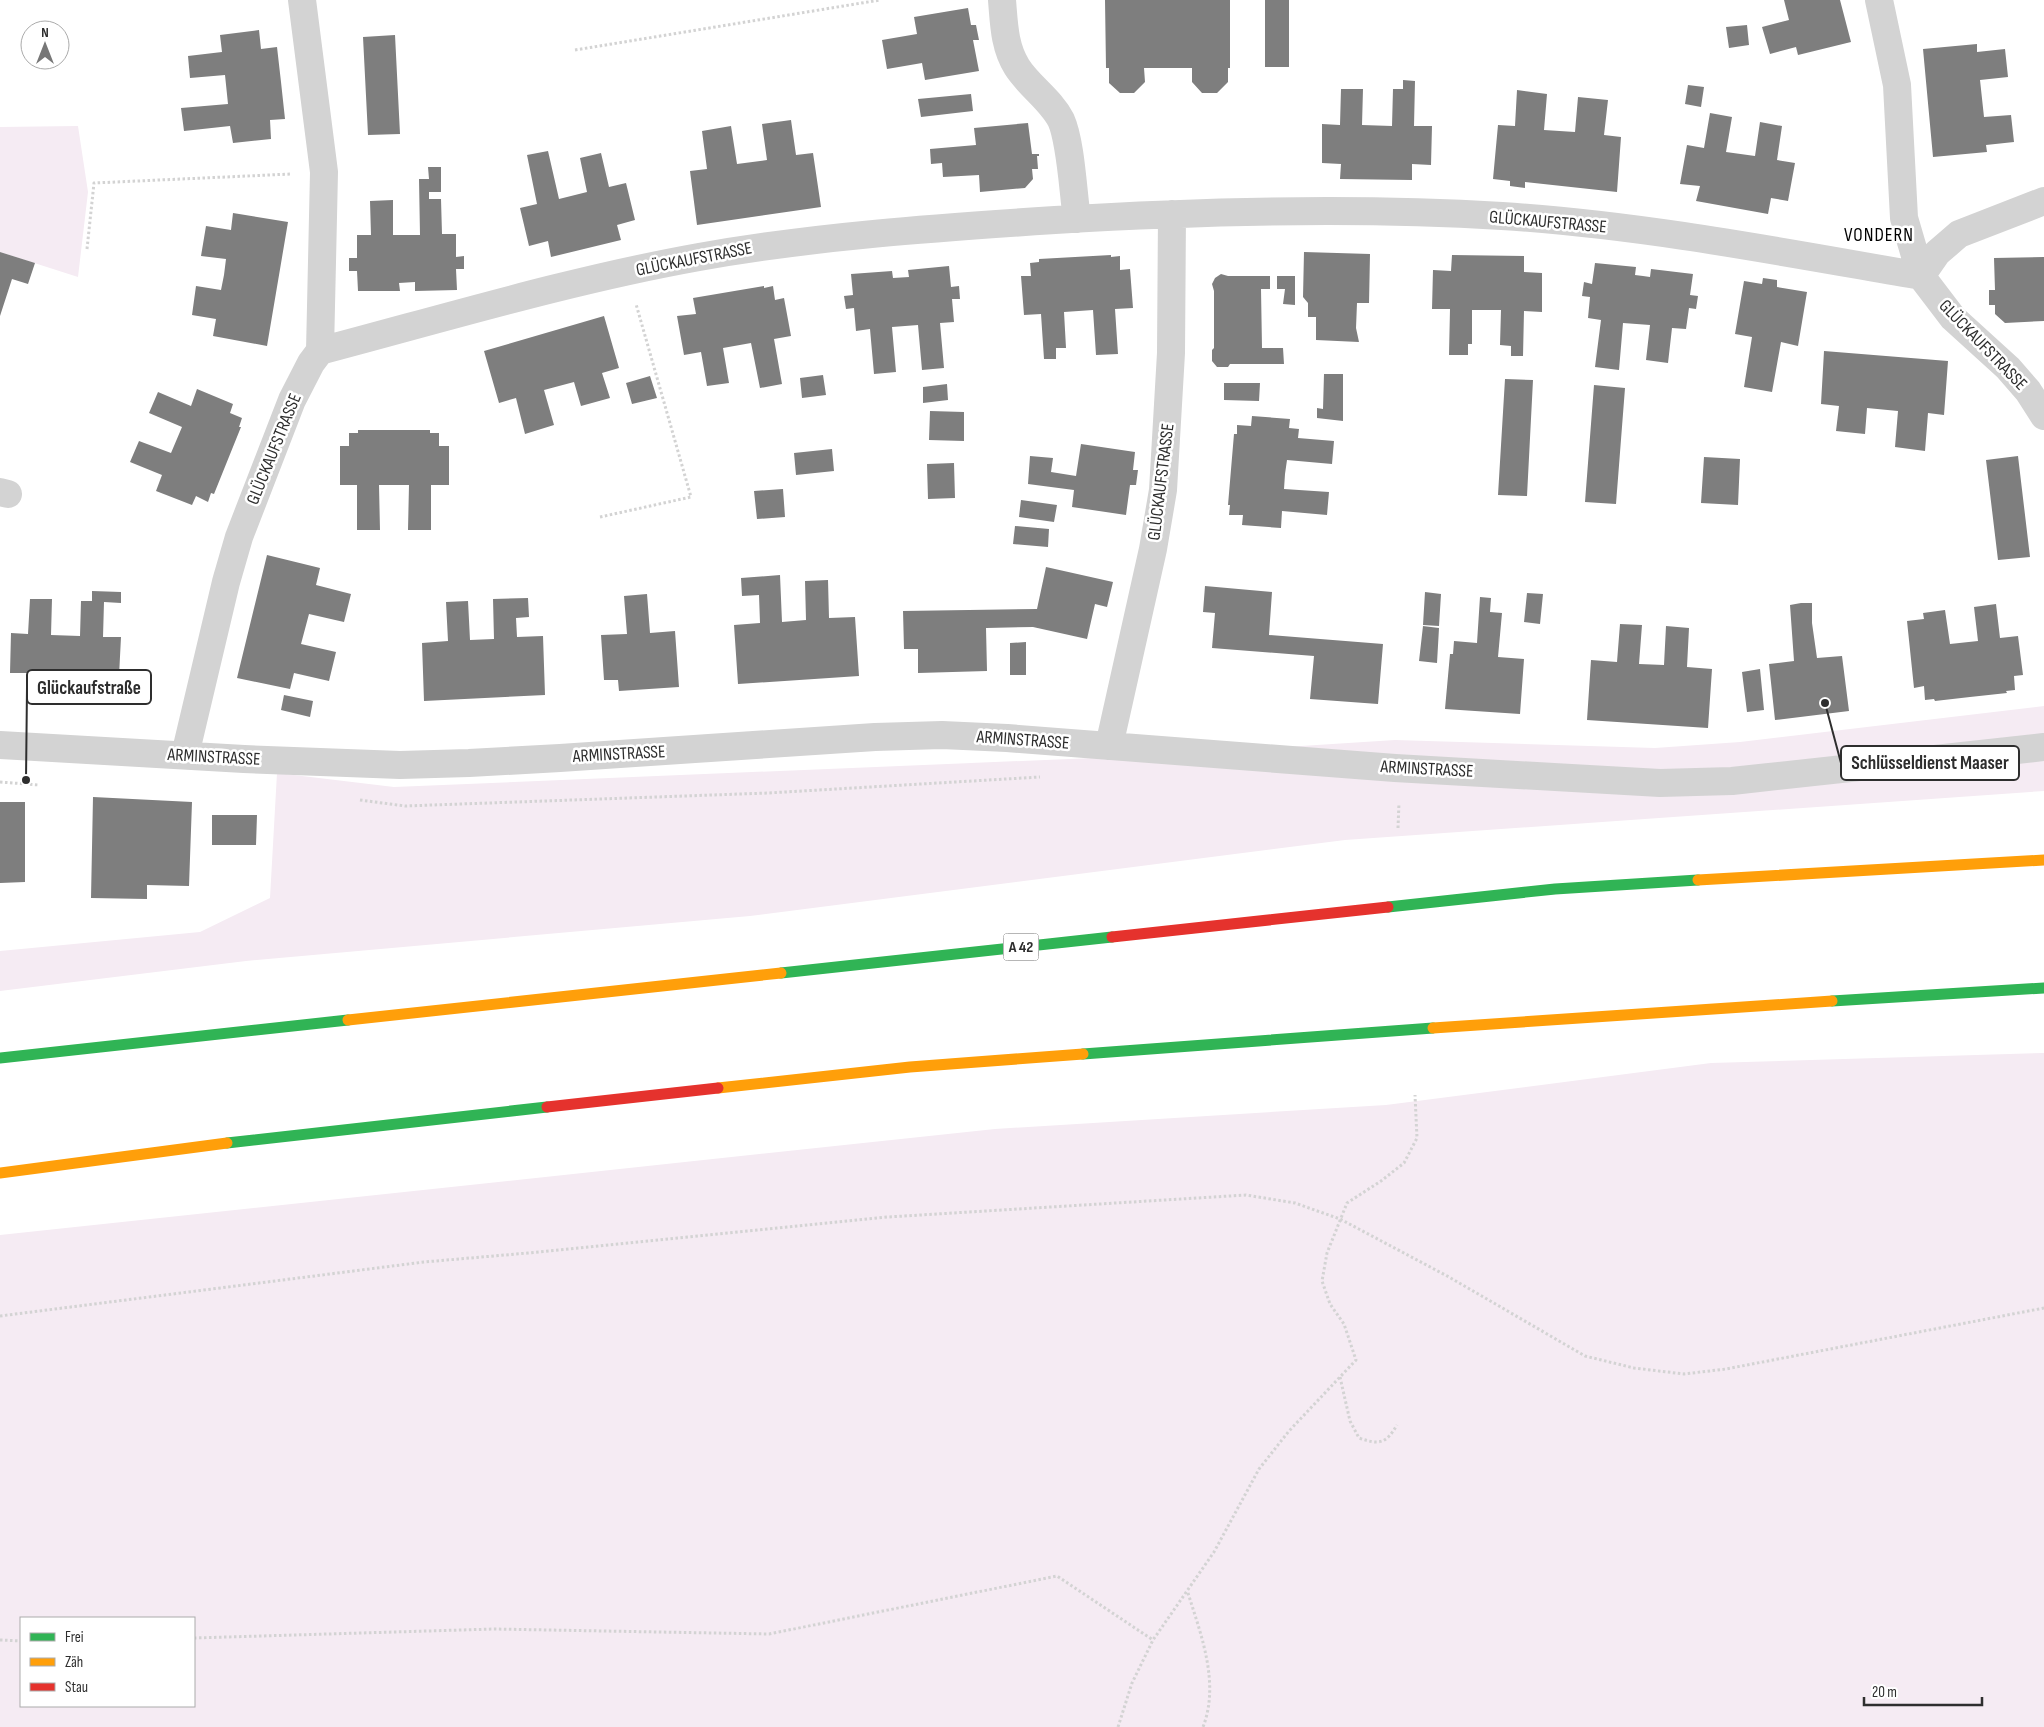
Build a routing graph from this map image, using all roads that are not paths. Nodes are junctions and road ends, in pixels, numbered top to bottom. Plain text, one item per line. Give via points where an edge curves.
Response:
1 (302, 0) edge
2 (1002, 0) edge
3 (1879, 0) edge
4 (2044, 201) edge
5 (1172, 214) junction
6 (1077, 219) junction
7 (1921, 276) junction
8 (320, 351) junction
9 (2044, 416) edge
10 (0, 745) edge
11 (1109, 746) junction
12 (2044, 747) edge
13 (185, 755) junction
14 (2044, 860) edge
15 (2044, 988) edge
16 (0, 1058) edge
17 (0, 1173) edge

1 - 8 street via 324,172
2 - 6 street via 1004,33 1017,67 1061,120
3 - 7 street, GLÜCKAUFSTRASSE via 1897,85 1904,218
4 - 7 street via 1960,234 1938,253
5 - 6 street, GLÜCKAUFSTRASSE
5 - 7 street, GLÜCKAUFSTRASSE via 1307,212 1503,216 1696,238
5 - 11 street, GLÜCKAUFSTRASSE via 1171,353 1163,490
6 - 8 street, GLÜCKAUFSTRASSE via 816,239 695,258 626,272
7 - 9 street, GLÜCKAUFSTRASSE via 1953,318 2008,368
8 - 13 street, GLÜCKAUFSTRASSE via 292,400 240,537 226,582
10 - 13 street, ARMINSTRASSE
11 - 12 street, ARMINSTRASSE via 1395,768 1660,783 1732,781
11 - 13 street, ARMINSTRASSE via 942,734 469,763 400,764
14 - 16 highway, A 42 via 1555,889
15 - 17 highway via 910,1067 200,1146

